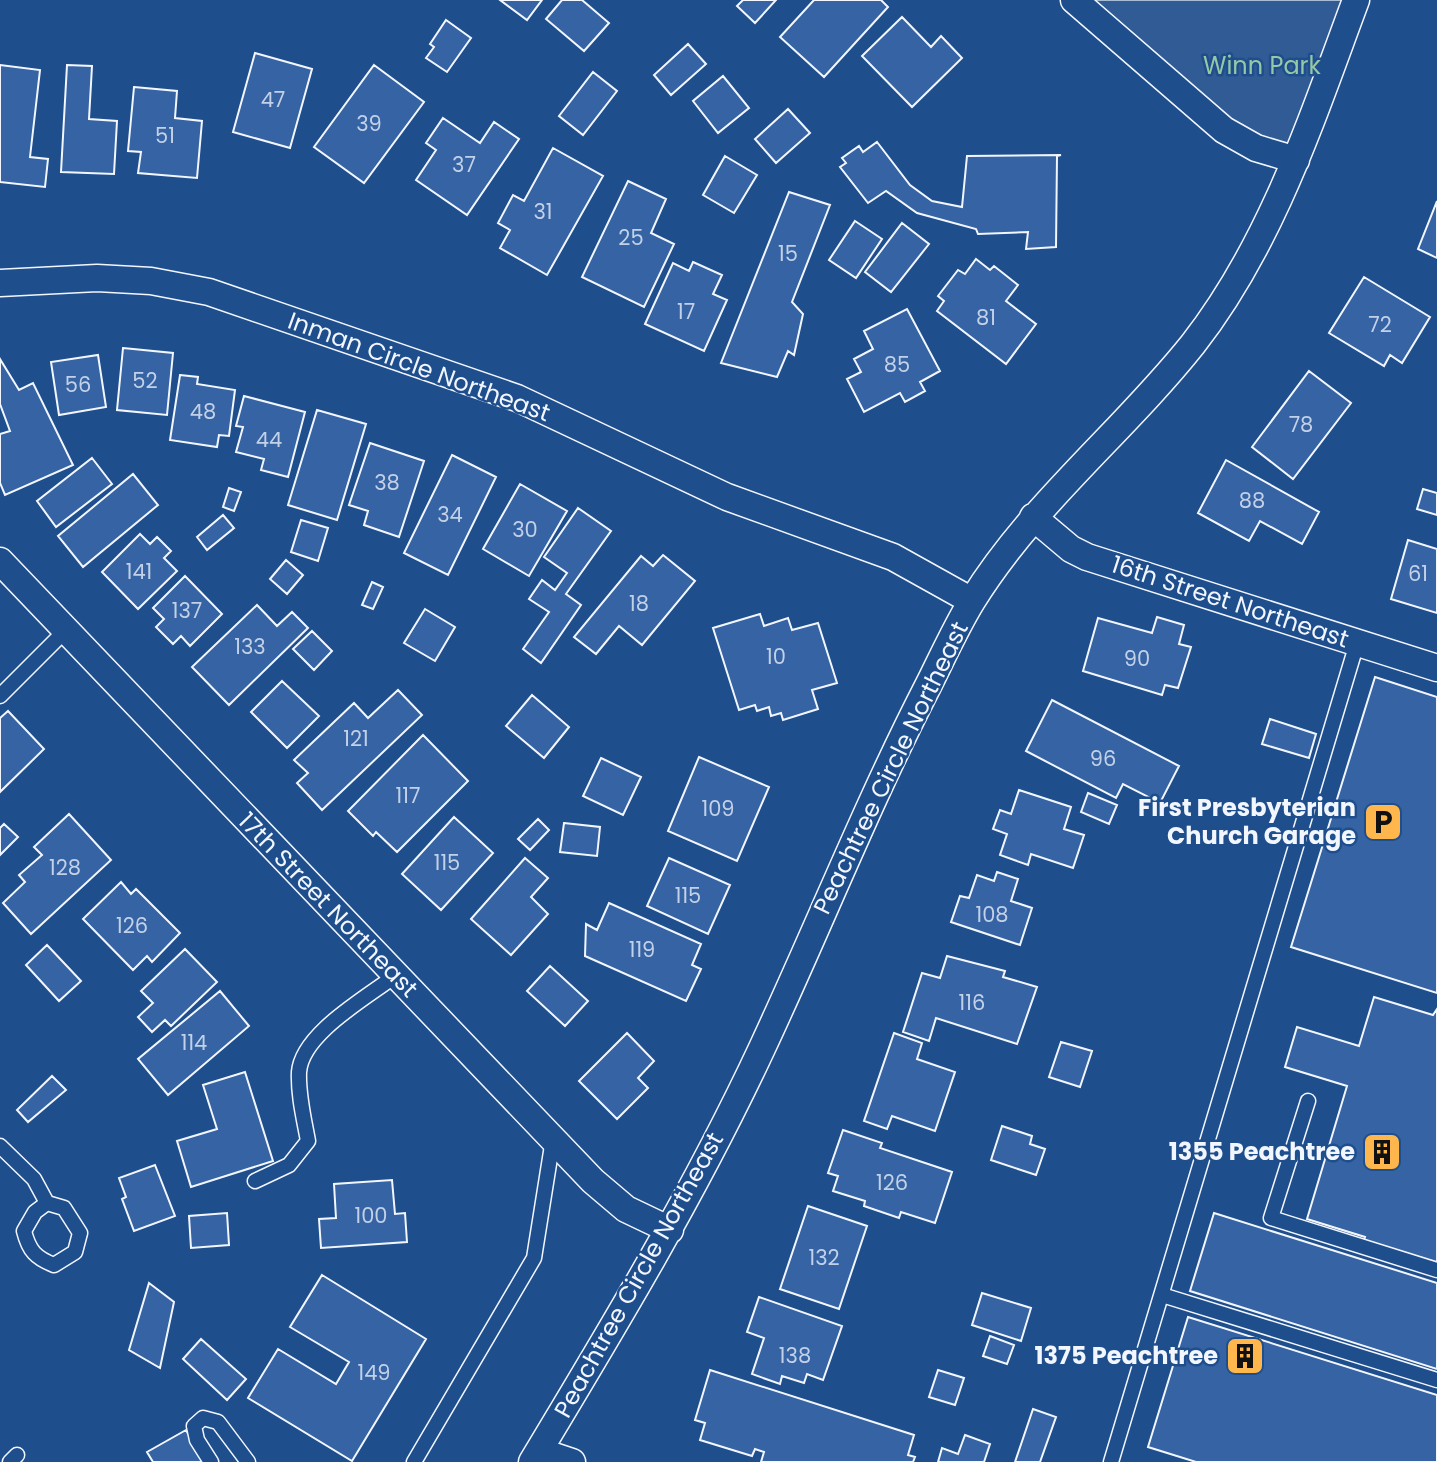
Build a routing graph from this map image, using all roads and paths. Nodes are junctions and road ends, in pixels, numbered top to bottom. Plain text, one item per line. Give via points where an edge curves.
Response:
1 (1074, 0) edge
2 (1356, 0) edge
3 (1296, 160) junction
4 (0, 283) edge
5 (1033, 517) junction
6 (0, 561) edge
7 (972, 601) junction
8 (66, 630) junction
9 (1357, 643) junction
10 (1437, 668) edge
11 (0, 696) edge
12 (396, 975) junction
13 (1308, 1101) dead end
14 (553, 1139) junction
15 (0, 1146) edge
16 (255, 1181) dead end
17 (47, 1203) junction
18 (670, 1230) junction
19 (1437, 1270) edge
20 (1162, 1295) junction
21 (1437, 1380) edge
22 (536, 1456) edge
23 (211, 1462) edge
24 (248, 1462) edge
25 (414, 1462) edge
26 (572, 1462) edge
27 (1111, 1462) edge

1 - 3 street via 1224,130 1256,148
2 - 3 street, Peachtree Circle Northeast
3 - 5 street, Peachtree Circle Northeast via 1253,252 1196,340 1139,409
4 - 7 street, Inman Circle Northeast via 97,278 151,281 209,292 517,398 727,497 893,557
5 - 7 street, Peachtree Circle Northeast
5 - 9 street, 16th Street Northeast via 1087,557
6 - 8 street, 17th Street Northeast
7 - 18 street, Peachtree Circle Northeast via 884,771 762,1049
8 - 11 lane
8 - 12 street, 17th Street Northeast
9 - 10 street, 16th Street Northeast
9 - 20 lane
12 - 14 street, 17th Street Northeast
12 - 16 lane via 327,1026 311,1044 299,1070 308,1141 289,1165
13 - 19 lane via 1271,1218
14 - 18 street, 17th Street Northeast via 626,1209
14 - 25 lane via 534,1258
15 - 17 lane via 34,1179
17 - 17 lane via 35,1212 24,1231 37,1258 54,1265 75,1252 80,1233 64,1208
18 - 22 street, Peachtree Circle Northeast
20 - 21 lane
20 - 27 lane
22 - 26 street
23 - 24 lane via 194,1426 203,1418 218,1422

